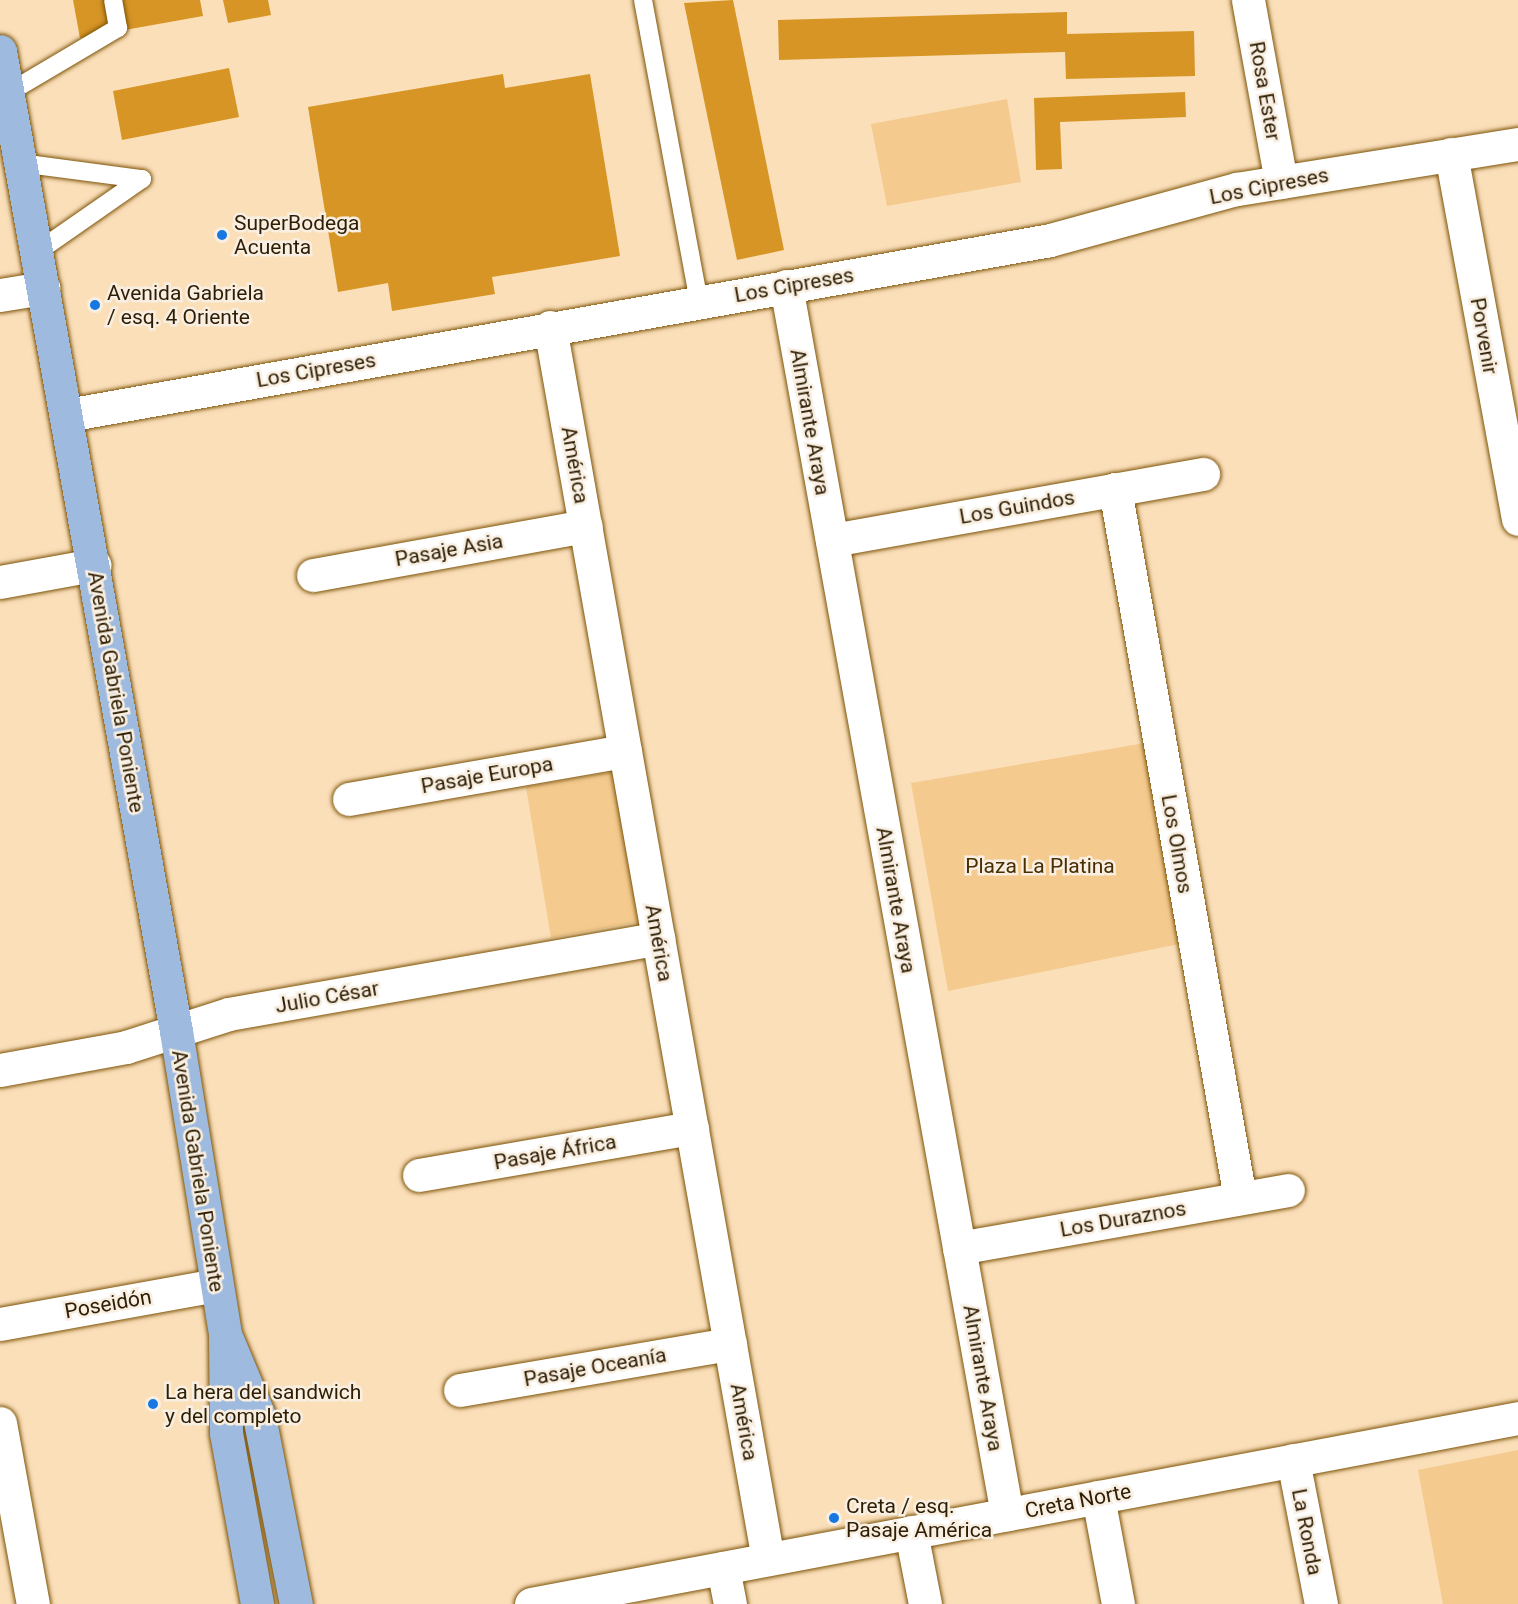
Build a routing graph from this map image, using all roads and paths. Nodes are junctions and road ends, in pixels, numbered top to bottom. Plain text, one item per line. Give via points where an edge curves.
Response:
1 (113, 0) edge
2 (643, 0) edge
3 (1248, 0) edge
4 (0, 51) edge
5 (8, 93) junction
6 (1518, 144) edge
7 (1450, 154) junction
8 (20, 163) junction
9 (1281, 182) junction
10 (37, 252) junction
11 (786, 286) junction
12 (43, 288) junction
13 (0, 295) edge
14 (699, 301) junction
15 (550, 327) junction
16 (67, 415) junction
17 (1203, 474) dead end
18 (1115, 489) junction
19 (1518, 519) edge
20 (586, 526) junction
21 (832, 540) junction
22 (94, 565) junction
23 (313, 575) dead end
24 (0, 582) edge
25 (625, 751) junction
26 (349, 799) dead end
27 (658, 938) junction
28 (176, 1031) junction
29 (0, 1070) edge
30 (692, 1128) junction
31 (419, 1175) dead end
32 (1288, 1190) dead end
33 (1240, 1198) junction
34 (959, 1248) junction
35 (216, 1285) junction
36 (0, 1324) edge
37 (225, 1335) junction
38 (730, 1344) junction
39 (460, 1390) dead end
40 (1518, 1418) edge
41 (0, 1423) edge
42 (1293, 1460) junction
43 (1098, 1497) junction
44 (1007, 1514) junction
45 (911, 1532) junction
46 (768, 1559) junction
47 (723, 1568) junction
48 (33, 1604) edge
49 (257, 1604) edge
50 (296, 1604) edge
51 (534, 1604) edge
52 (730, 1604) edge
53 (925, 1604) edge
54 (1118, 1604) edge
55 (1321, 1604) edge

1 - 5 lane via 118,28
2 - 14 lane
3 - 9 street, Rosa Ester
4 - 5 main road, Avenida Gabriela Poniente
5 - 8 main road, Avenida Gabriela Poniente
6 - 7 street, Los Cipreses
7 - 9 street, Los Cipreses
7 - 19 street, Porvenir
8 - 10 main road, Avenida Gabriela Poniente
8 - 10 lane via 142,179
9 - 11 street, Los Cipreses via 1217,194 1118,226
10 - 12 main road, Avenida Gabriela Poniente
11 - 14 street, Los Cipreses
11 - 21 street, Almirante Araya
12 - 13 street
12 - 16 main road, Avenida Gabriela Poniente
14 - 15 street, Los Cipreses
15 - 16 street, Los Cipreses
15 - 20 street, América
16 - 22 main road, Avenida Gabriela Poniente
17 - 18 street, Los Guindos
18 - 21 street, Los Guindos
18 - 33 street, Los Olmos
20 - 23 street, Pasaje Asia
20 - 25 street, América
21 - 34 street, Almirante Araya
22 - 24 street
22 - 28 main road, Avenida Gabriela Poniente
25 - 26 street, Pasaje Europa
25 - 27 street, América
27 - 28 street, Julio César via 229,1014
27 - 30 street, América
28 - 29 street, Julio César via 126,1047
28 - 35 main road, Avenida Gabriela Poniente
30 - 31 street, Pasaje África
30 - 38 street, América
32 - 33 street, Los Duraznos
33 - 34 street, Los Duraznos
34 - 44 street, Almirante Araya
35 - 36 street, Poseidón
35 - 37 main road, Avenida Gabriela Poniente
37 - 49 main road, Avenida Gabriela Poniente via 226,1433
37 - 50 main road, Avenida Gabriela Poniente via 259,1416
38 - 39 street, Pasaje Oceanía
38 - 46 street, América
40 - 42 street, Creta Norte
41 - 48 street
42 - 43 street, Creta Norte
42 - 55 street, La Ronda
43 - 44 street, Creta Norte
43 - 54 street
44 - 45 street, Creta Norte
45 - 46 street, Creta Norte
45 - 53 street
46 - 47 street, Creta Norte
47 - 51 street, Creta Norte
47 - 52 street

